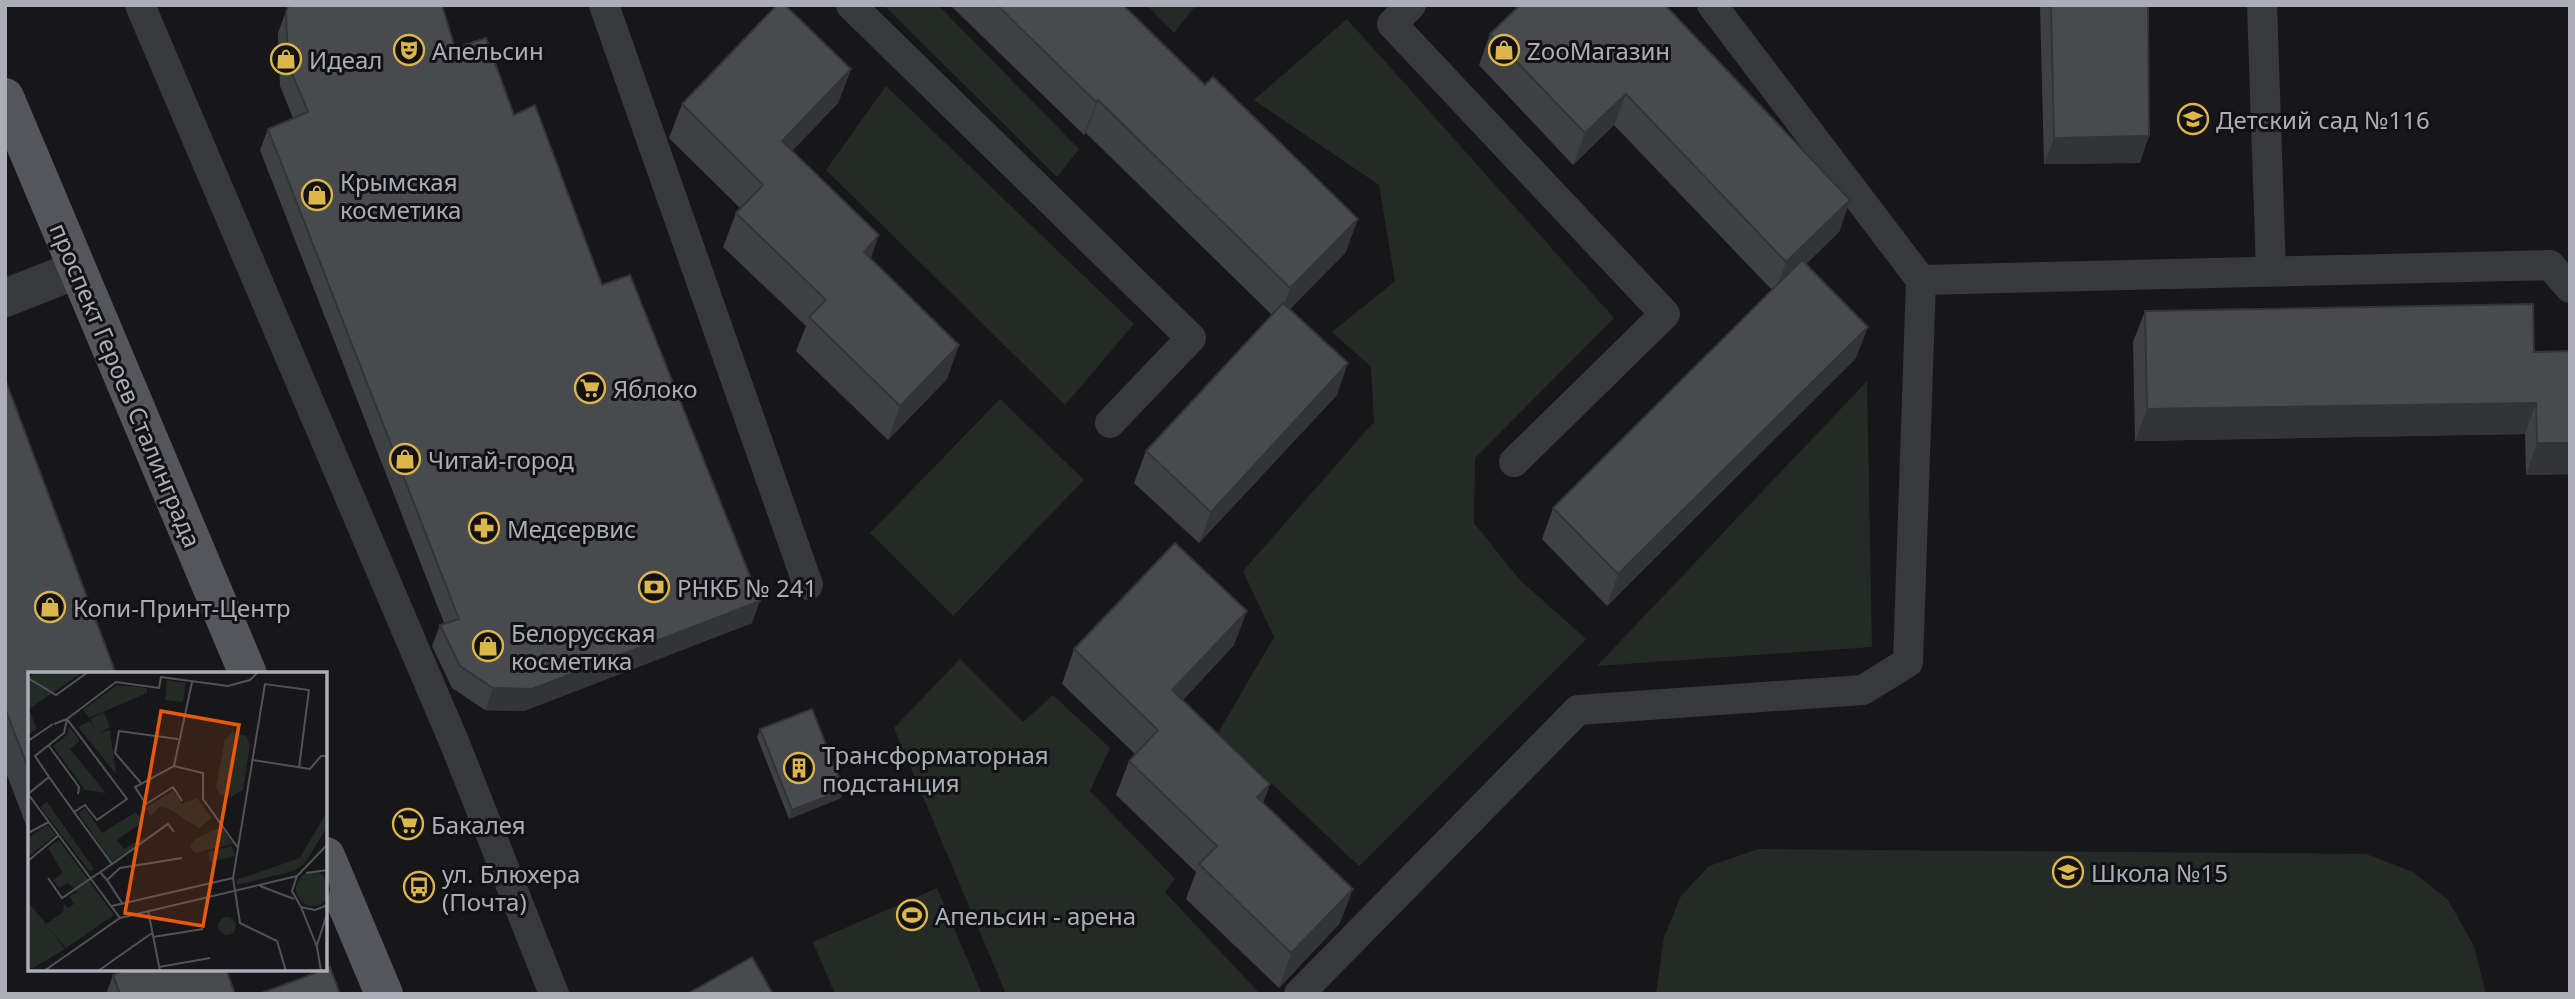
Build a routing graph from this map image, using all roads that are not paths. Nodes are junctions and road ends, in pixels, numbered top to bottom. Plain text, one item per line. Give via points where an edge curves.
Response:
1 (140, 5) edge
2 (604, 5) edge
3 (851, 5) edge
4 (1412, 5) edge
5 (1712, 5) edge
6 (2262, 5) edge
7 (5, 97) edge
8 (76, 270) junction
9 (2271, 271) junction
10 (1921, 280) junction
11 (2570, 288) edge
12 (5, 298) edge
13 (1110, 423) dead end
14 (1514, 462) dead end
15 (808, 585) dead end
16 (247, 672) edge
17 (327, 858) edge
18 (384, 994) edge
19 (554, 994) edge
20 (1299, 994) edge

1 - 19 lane via 455,744
2 - 15 lane
3 - 13 lane via 1191,338
4 - 14 lane via 1392,24 1665,314
5 - 10 lane
6 - 9 lane
7 - 8 main road, проспект Героев Сталинграда
8 - 12 street
8 - 16 main road, проспект Героев Сталинграда
9 - 10 lane
9 - 11 lane via 2550,265
10 - 20 lane via 1908,662 1863,690 1578,710
17 - 18 main road

